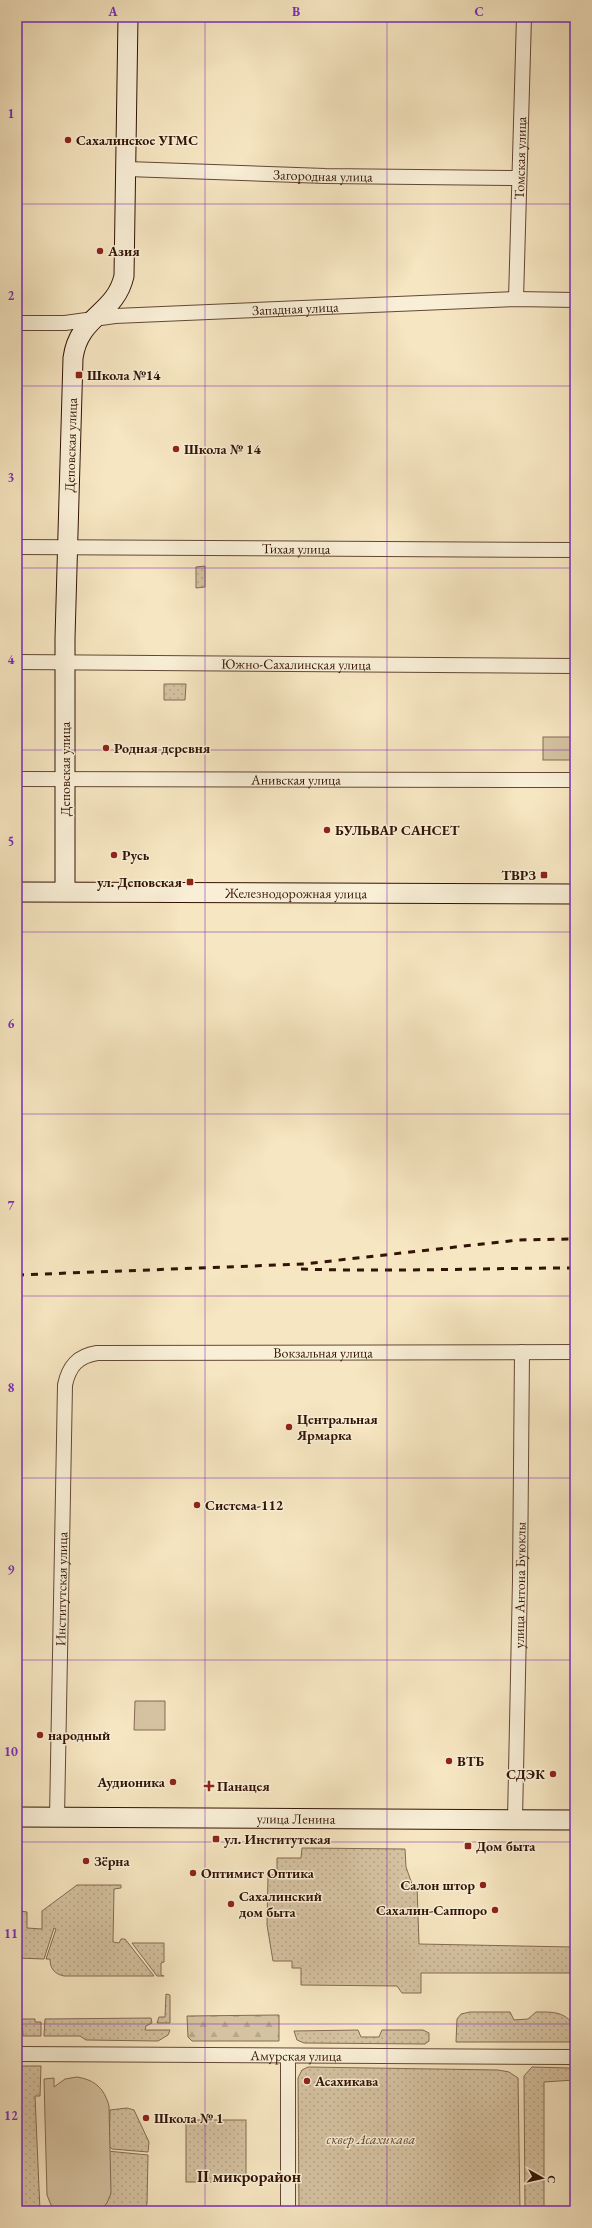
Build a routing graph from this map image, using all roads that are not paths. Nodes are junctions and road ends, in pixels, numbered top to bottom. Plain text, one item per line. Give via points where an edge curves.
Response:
1 (128, 17) edge
2 (524, 17) edge
3 (127, 169) junction
4 (518, 178) junction
5 (516, 299) junction
6 (575, 300) edge
7 (91, 320) junction
8 (17, 323) edge
9 (17, 547) edge
10 (68, 548) junction
11 (575, 550) edge
12 (17, 662) edge
13 (65, 662) junction
14 (575, 666) edge
15 (65, 779) junction
16 (17, 780) edge
17 (575, 780) edge
18 (65, 891) junction
19 (17, 892) edge
20 (575, 894) edge
21 (522, 1352) junction
22 (575, 1352) edge
23 (74, 1363) joint
24 (17, 1817) edge
25 (57, 1817) junction
26 (516, 1819) junction
27 (575, 1820) edge
28 (17, 2054) edge
29 (288, 2056) junction
30 (575, 2058) edge
31 (288, 2211) edge

1 - 3 main road, Деповская улица
2 - 4 street, Томская улица
3 - 4 street, Загородная улица via 325,176
3 - 7 main road, Деповская улица via 124,276 121,289 114,301
4 - 5 street, Томская улица
5 - 6 street, Западная улица
5 - 7 street, Западная улица via 116,316
7 - 8 street, Западная улица
7 - 10 main road, Деповская улица via 75,344 73,358
9 - 10 street, Тихая улица
10 - 11 street, Тихая улица
10 - 13 main road, Деповская улица
12 - 13 street, Южно-Сахалинская улица
13 - 14 street, Южно-Сахалинская улица
13 - 15 main road, Деповская улица
15 - 16 street, Анивская улица
15 - 17 street, Анивская улица
15 - 18 main road, Деповская улица
18 - 19 main road, Железнодорожная улица
18 - 20 main road, Железнодорожная улица
21 - 22 street, Вокзальная улица
21 - 23 street, Вокзальная улица via 97,1352 87,1354
21 - 26 street, улица Антона Буюклы
23 - 25 street, Институтская улица via 68,1372 65,1385
24 - 25 main road, улица Ленина
25 - 26 main road, улица Ленина
26 - 27 main road, улица Ленина
28 - 29 street, Амурская улица
29 - 30 street, Амурская улица
29 - 31 street

